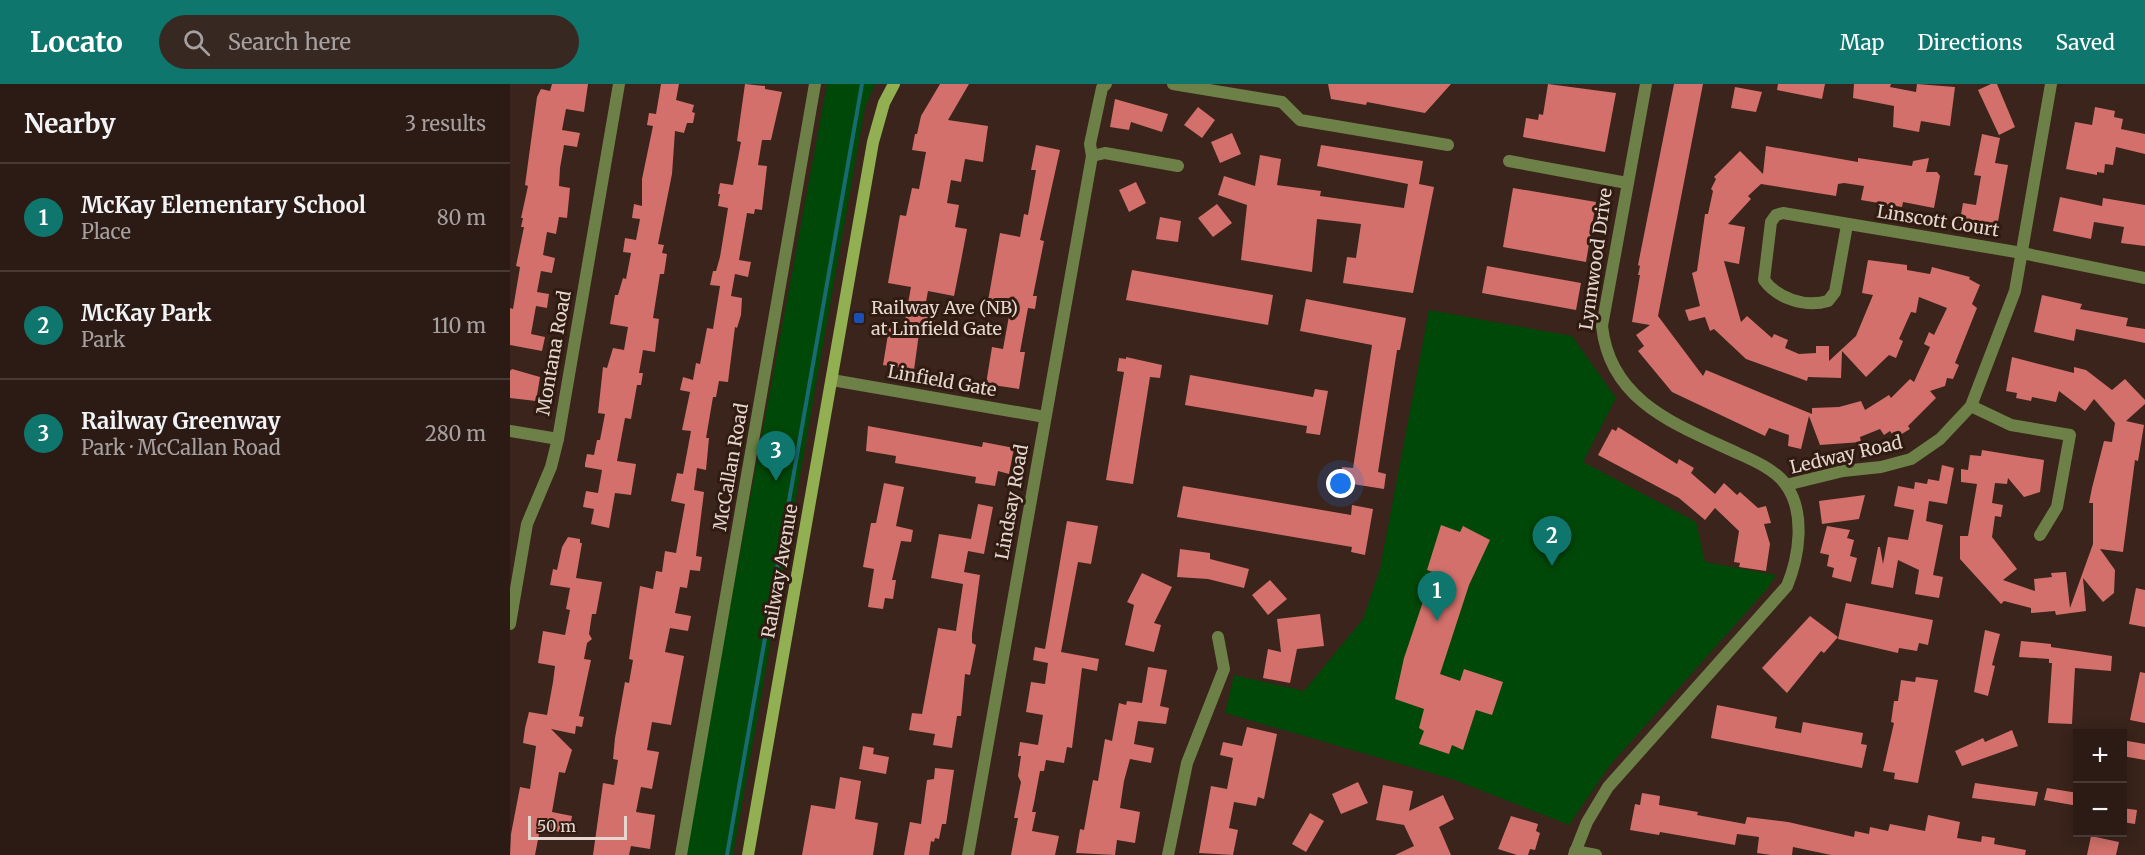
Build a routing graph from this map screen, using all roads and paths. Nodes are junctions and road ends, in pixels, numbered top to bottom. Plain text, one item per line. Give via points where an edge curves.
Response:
1 (619, 84) edge
2 (815, 84) edge
3 (894, 84) edge
4 (1106, 84) edge
5 (1173, 84) edge
6 (1646, 84) edge
7 (2051, 84) edge
8 (1448, 145) dead end
9 (1092, 156) junction
10 (1509, 161) dead end
11 (1178, 166) dead end
12 (1627, 183) junction
13 (1847, 225) junction
14 (2022, 253) junction
15 (2145, 278) edge
16 (832, 380) junction
17 (1971, 406) junction
18 (1045, 417) junction
19 (510, 431) edge
20 (558, 439) junction
21 (1786, 485) junction
22 (2040, 535) dead end
23 (510, 624) edge
24 (1218, 637) dead end
25 (1575, 853) edge
26 (681, 855) edge
27 (748, 855) edge
28 (968, 855) edge
29 (1168, 855) edge
30 (1596, 855) edge

1 - 20 street, Montana Road
2 - 26 street, McCallan Road
3 - 16 main road, Railway Avenue via 873,142
4 - 9 street, Lindsay Road via 1095,118
5 - 8 street via 1282,102 1300,120
6 - 12 street
7 - 14 street, Ledway Road
9 - 11 street via 1105,153
9 - 18 street, Lindsay Road
10 - 12 street, Lynnwood Drive
12 - 21 street, Lynnwood Drive via 1602,326 1604,350 1637,397 1662,417 1761,465
13 - 13 street, Linscott Court via 1776,215 1771,222 1764,280 1770,289 1793,299 1828,301 1835,292
13 - 14 street, Linscott Court
14 - 15 street, Linscott Court
14 - 17 street, Ledway Road via 2015,291
16 - 18 street, Linfield Gate
16 - 27 main road, Railway Avenue
17 - 21 street, Ledway Road via 1940,439 1911,459
17 - 22 street via 2011,425 2070,435 2057,507
18 - 28 street, Lindsay Road
19 - 20 street
20 - 23 street, Montana Road via 527,524
21 - 25 street, Ledway Road via 1797,508 1796,565 1787,586 1608,787 1587,822
24 - 29 street via 1224,669 1187,763
25 - 30 street

